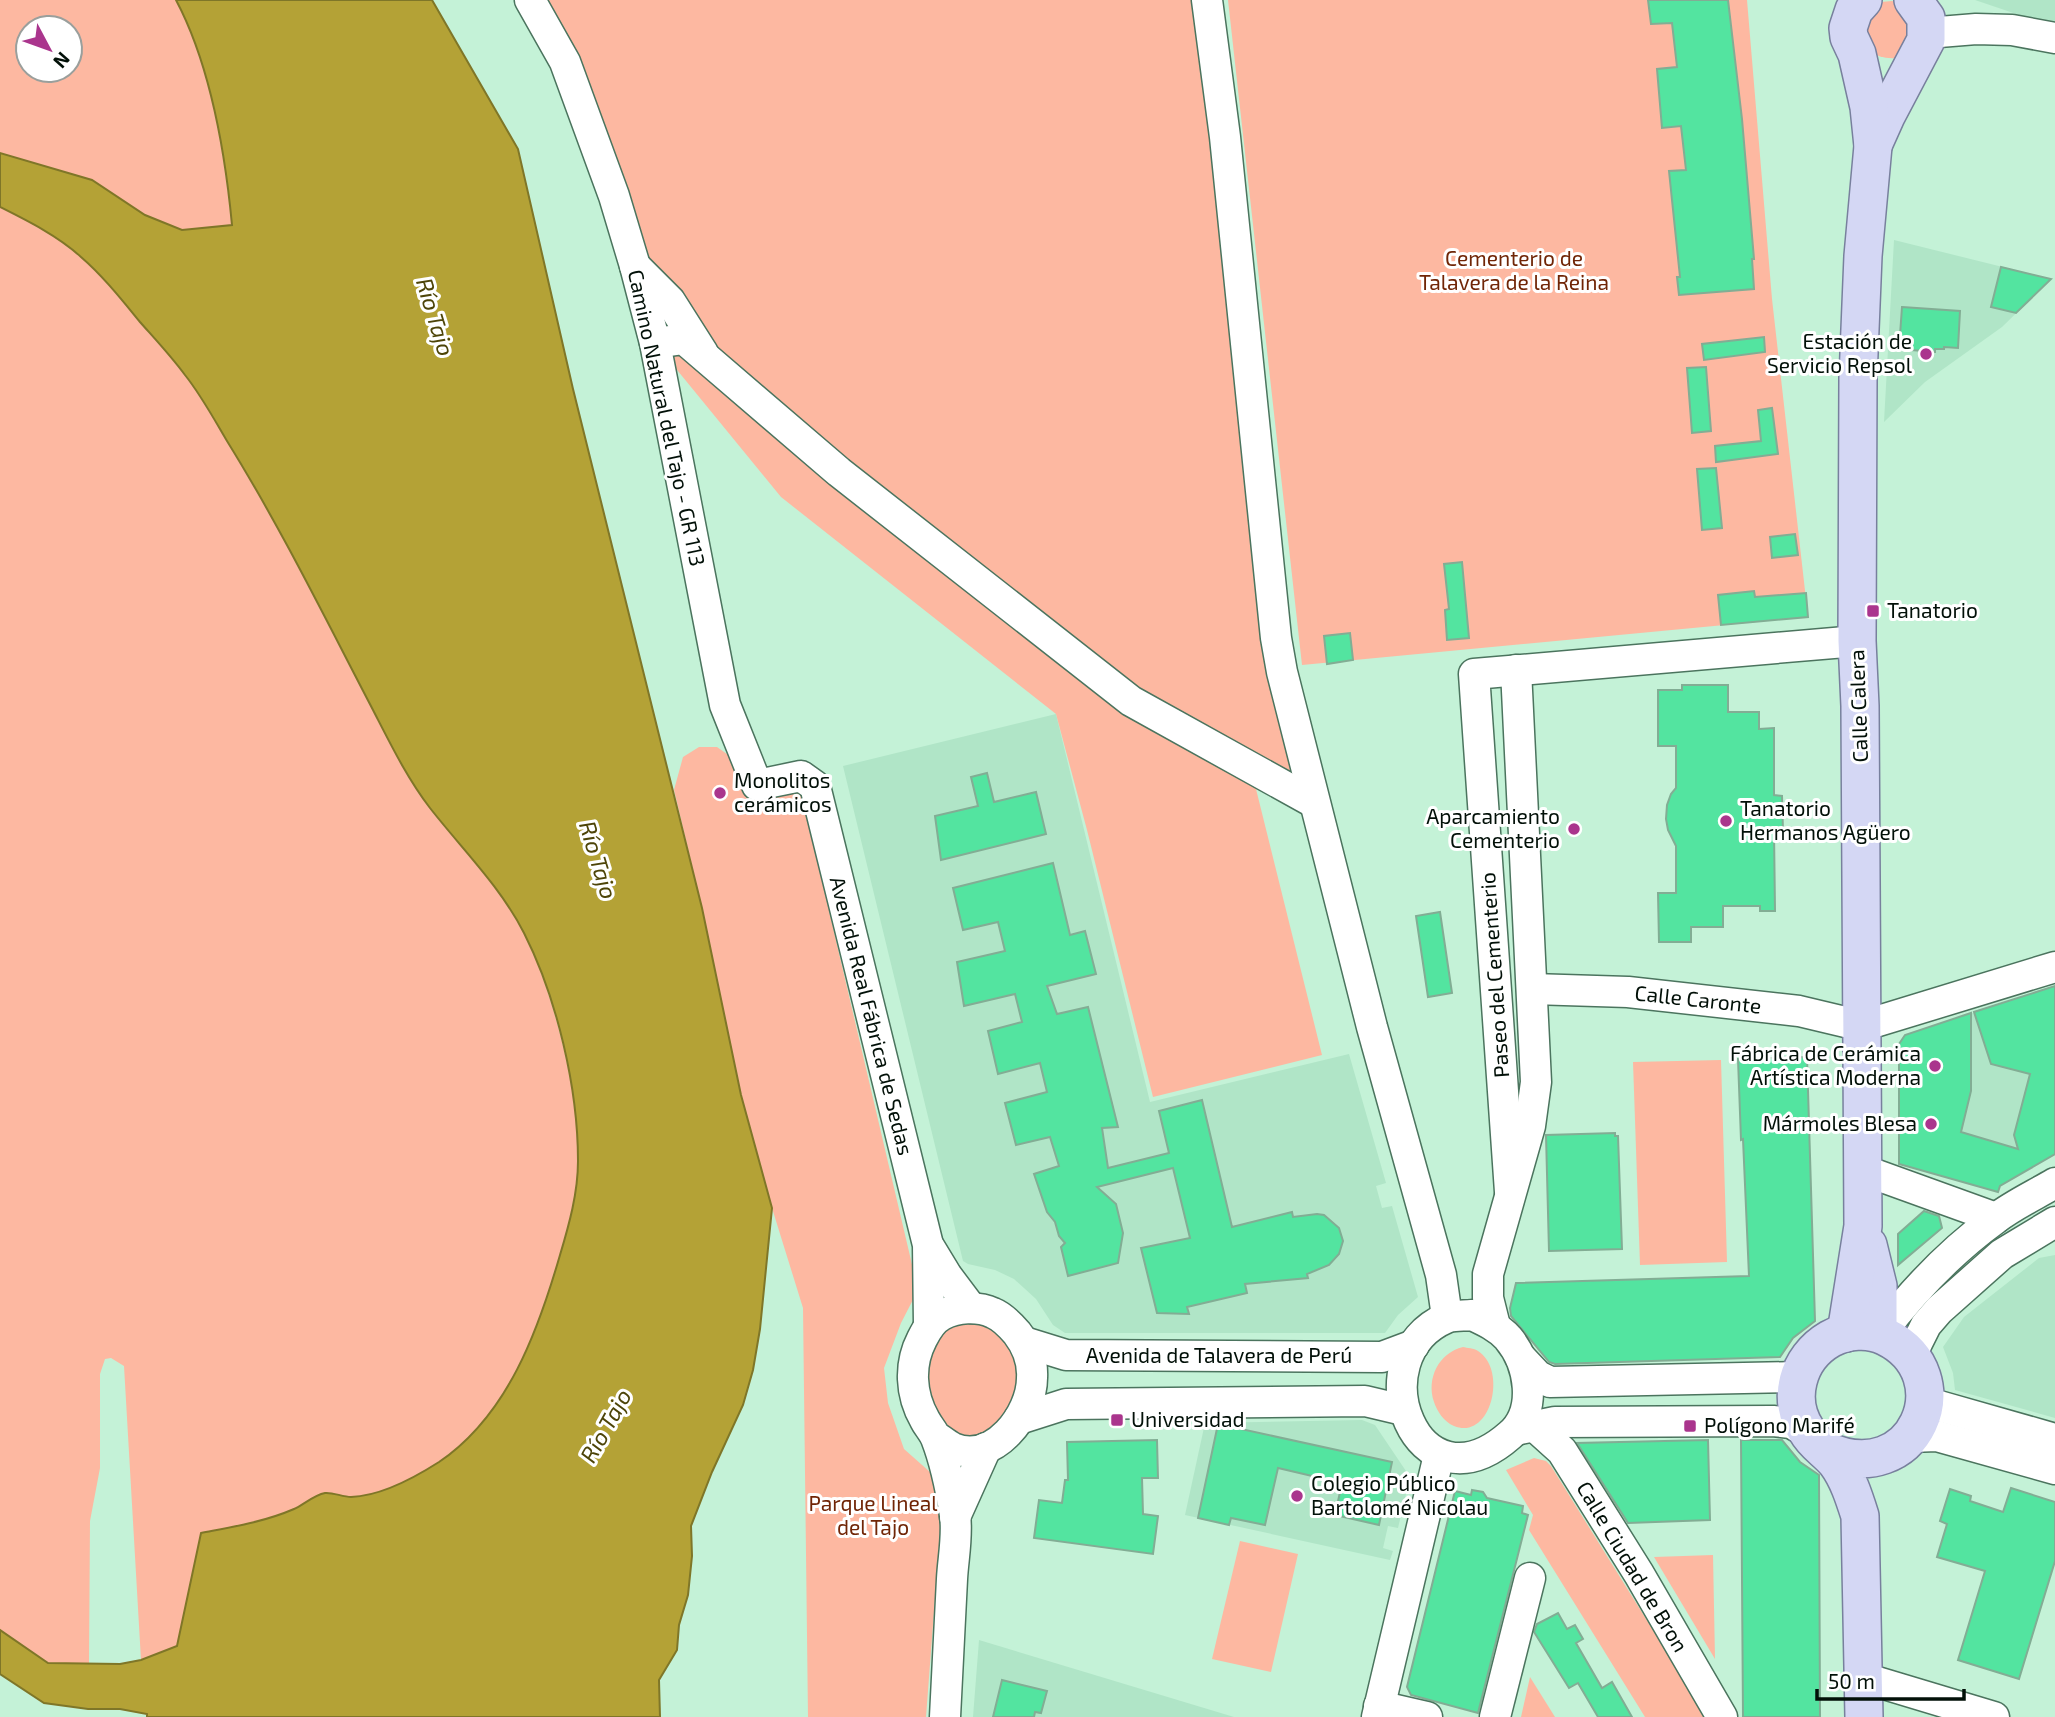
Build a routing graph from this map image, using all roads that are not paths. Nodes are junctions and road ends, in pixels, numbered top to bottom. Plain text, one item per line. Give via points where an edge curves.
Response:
1 (530, 0) edge
2 (1207, 0) edge
3 (1860, 1) edge
4 (1924, 23) edge
5 (2055, 38) edge
6 (1857, 54) junction
7 (1873, 146) junction
8 (635, 266) junction
9 (655, 343) junction
10 (705, 356) junction
11 (1857, 641) junction
12 (1516, 670) junction
13 (816, 786) joint
14 (1313, 802) junction
15 (2055, 967) edge
16 (1532, 989) junction
17 (1862, 1026) junction
18 (1863, 1170) junction
19 (2055, 1183) edge
20 (1510, 1192) junction
21 (1996, 1218) junction
22 (2052, 1226) edge
23 (928, 1245) junction
24 (971, 1308) junction
25 (1447, 1317) junction
26 (929, 1325) junction
27 (1494, 1326) junction
28 (1868, 1333) junction
29 (1024, 1342) junction
30 (1414, 1345) junction
31 (1911, 1355) junction
32 (1521, 1358) junction
33 (1798, 1377) junction
34 (1925, 1402) junction
35 (1403, 1410) junction
36 (1019, 1419) junction
37 (1525, 1427) junction
38 (935, 1436) junction
39 (2055, 1439) edge
40 (1816, 1441) junction
41 (1896, 1447) junction
42 (986, 1448) junction
43 (1439, 1455) junction
44 (2055, 1469) edge
45 (1860, 1516) junction
46 (955, 1517) junction
47 (1530, 1578) dead end
48 (1864, 1678) junction
49 (1378, 1711) edge
50 (945, 1717) edge
51 (1427, 1717) edge
52 (1495, 1717) edge
53 (1722, 1717) edge
54 (1864, 1717) edge
55 (1994, 1717) edge

1 - 8 street, Camino Natural del Tajo - GR 113 via 565,62
2 - 14 street via 1276,638
3 - 6 main road, Calle Calera via 1849,28
4 - 5 street
4 - 6 main road via 1909,64 1891,70 1872,66
4 - 7 main road, Calle Calera
6 - 7 main road, Calle Calera
7 - 11 main road, Calle Calera via 1860,309
8 - 9 street, Camino Natural del Tajo - GR 113
8 - 10 street via 670,301
9 - 10 street via 684,338
9 - 13 street, Camino Natural del Tajo - GR 113 via 725,705 757,785 801,776
10 - 14 street via 839,472 1132,701
11 - 12 street, Paseo del Cementerio
11 - 17 main road, Calle Calera
12 - 16 street, Paseo del Cementerio
12 - 20 street, Paseo del Cementerio via 1474,674
13 - 23 street, Avenida Real Fábrica de Sedas
14 - 25 street via 1441,1275
15 - 17 street
16 - 17 street, Calle Caronte via 1641,993 1799,1011
16 - 20 street, Paseo del Cementerio via 1536,1082 1530,1126
17 - 18 main road, Calle Calera
18 - 21 street
18 - 28 main road, Calle Calera via 1863,1226 1878,1286
19 - 21 street
20 - 27 street, Paseo del Cementerio via 1488,1274
21 - 28 street
22 - 31 street via 2002,1254 1939,1310
23 - 24 street, Avenida Real Fábrica de Sedas
23 - 26 street, Avenida Real Fábrica de Sedas
24 - 26 street via 951,1310
24 - 29 street via 993,1312
25 - 27 street via 1472,1315
25 - 30 street
26 - 38 street, Avenida Real Fábrica de Sedas via 912,1372 923,1418
27 - 32 street
28 - 31 main road via 1897,1342
28 - 33 main road via 1822,1344
29 - 30 street, Avenida de Talavera de Perú via 1066,1355 1382,1357
29 - 36 street, Avenida Real Fábrica de Sedas via 1032,1379
30 - 35 street via 1401,1377
31 - 34 main road via 1924,1385
32 - 33 street via 1550,1382
32 - 37 street via 1529,1383
33 - 40 main road via 1796,1406
34 - 39 street
34 - 41 main road via 1920,1420
35 - 36 street via 1365,1401 1066,1404
35 - 43 street via 1416,1435
36 - 42 street, Avenida Real Fábrica de Sedas via 1006,1436
37 - 40 street via 1555,1422 1773,1421 1791,1423
37 - 43 street via 1494,1449 1471,1458
37 - 53 street, Calle Ciudad de Bron via 1562,1451
38 - 42 street via 953,1448
38 - 46 street, Avenida Real Fábrica de Sedas
40 - 41 main road via 1843,1458 1863,1461
40 - 45 main road via 1836,1462
41 - 44 street via 1937,1436
41 - 45 main road
42 - 46 street, Avenida Real Fábrica de Sedas
43 - 49 street
45 - 48 main road
46 - 50 street, Avenida Real Fábrica de Sedas
47 - 52 street
48 - 54 main road
48 - 55 street
49 - 51 street

